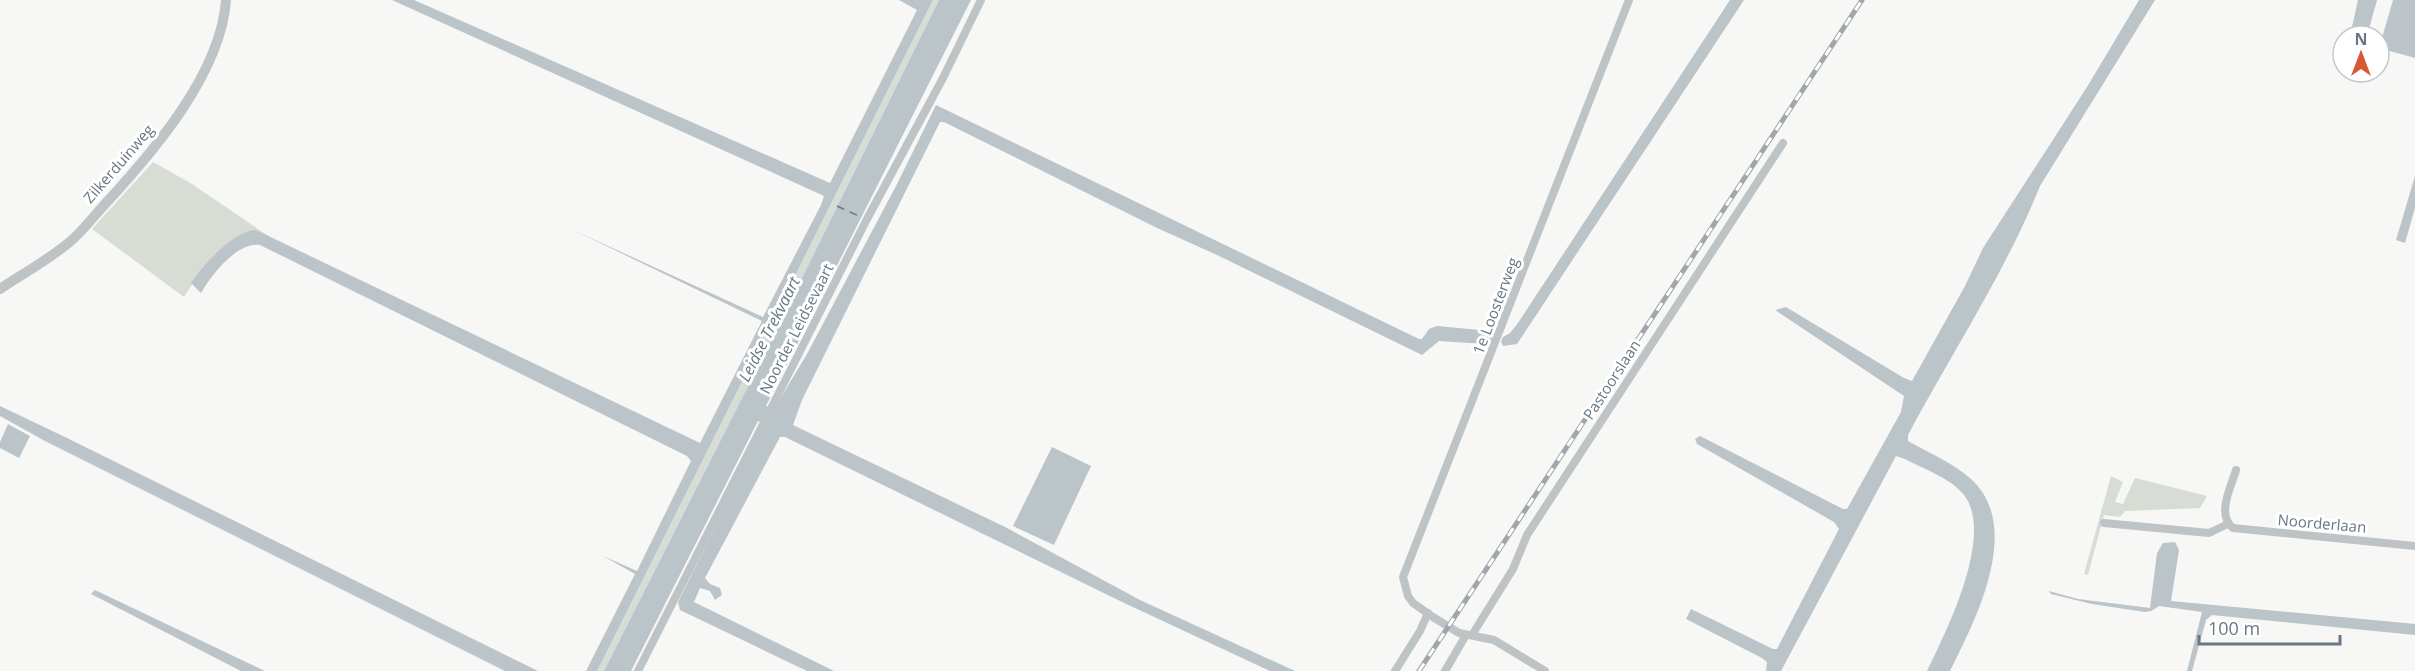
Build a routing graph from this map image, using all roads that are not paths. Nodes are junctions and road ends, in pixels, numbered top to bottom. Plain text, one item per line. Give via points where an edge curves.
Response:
1 (218, 0) edge
2 (226, 0) edge
3 (981, 0) edge
4 (1629, 0) edge
5 (221, 27) junction
6 (1783, 143) dead end
7 (0, 290) edge
8 (2236, 471) dead end
9 (2104, 524) dead end
10 (2228, 524) junction
11 (2415, 546) edge
12 (1428, 613) junction
13 (1469, 635) junction
14 (638, 671) edge
15 (1395, 671) edge
16 (1445, 671) edge
17 (1545, 671) edge

1 - 5 street, Zilkerduinweg
2 - 5 street, Zilkerduinweg
3 - 14 street, Noorder Leidsevaart
4 - 12 street, 1e Loosterweg via 1406,567 1404,586 1408,596
5 - 7 street, Zilkerduinweg via 207,64 181,111 130,177 73,239
6 - 13 street, Pastoorslaan via 1527,534 1513,569
8 - 10 street via 2225,512
9 - 10 street via 2209,533
10 - 11 street, Noorderlaan via 2235,529
12 - 13 street, 1e Loosterweg
12 - 15 street
13 - 16 street
13 - 17 street via 1494,640

